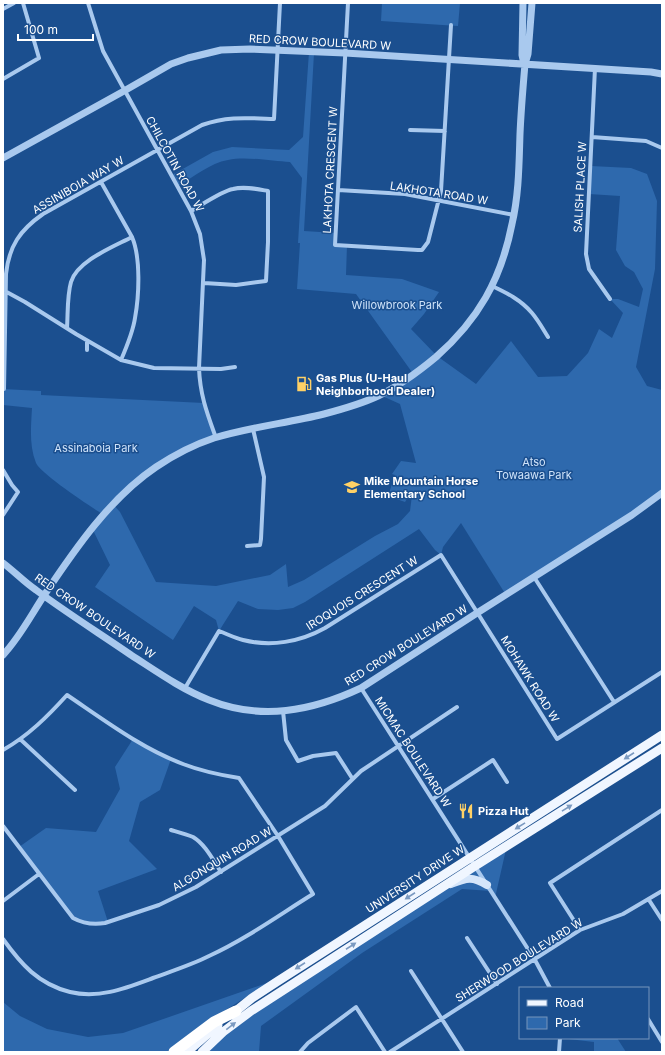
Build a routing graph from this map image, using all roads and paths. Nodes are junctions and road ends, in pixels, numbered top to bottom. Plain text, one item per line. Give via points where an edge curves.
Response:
1 (14, 3) edge
2 (23, 3) edge
3 (88, 3) edge
4 (280, 3) edge
5 (348, 3) edge
6 (523, 3) edge
7 (532, 3) edge
8 (3, 9) edge
9 (451, 25) dead end
10 (277, 51) junction
11 (344, 54) junction
12 (450, 60) junction
13 (524, 64) junction
14 (595, 68) junction
15 (662, 74) edge
16 (3, 79) edge
17 (124, 91) junction
18 (410, 130) dead end
19 (445, 131) junction
20 (592, 137) junction
21 (662, 148) edge
22 (158, 149) junction
23 (3, 158) edge
24 (101, 182) junction
25 (338, 190) junction
26 (439, 200) junction
27 (192, 211) junction
28 (514, 215) junction
29 (132, 238) junction
30 (204, 283) junction
31 (492, 286) junction
32 (4, 290) edge
33 (610, 299) dead end
34 (67, 328) junction
35 (548, 337) dead end
36 (88, 341) junction
37 (87, 350) dead end
38 (121, 360) junction
39 (235, 367) dead end
40 (199, 368) junction
41 (4, 389) edge
42 (253, 429) junction
43 (216, 438) junction
44 (3, 470) edge
45 (662, 493) edge
46 (3, 515) edge
47 (247, 546) dead end
48 (3, 564) edge
49 (534, 577) junction
50 (44, 596) junction
51 (477, 613) junction
52 (3, 655) edge
53 (662, 672) edge
54 (185, 688) junction
55 (361, 688) junction
56 (614, 702) junction
57 (457, 707) dead end
58 (284, 711) junction
59 (662, 735) edge
60 (20, 739) junction
61 (398, 745) junction
62 (662, 748) edge
63 (3, 750) edge
64 (352, 778) junction
65 (506, 782) dead end
66 (75, 790) dead end
67 (433, 798) junction
68 (662, 810) edge
69 (3, 826) edge
70 (171, 830) dead end
71 (278, 836) junction
72 (470, 858) junction
73 (475, 866) junction
74 (221, 872) junction
75 (39, 874) junction
76 (487, 885) junction
77 (441, 888) junction
78 (662, 891) edge
79 (649, 900) junction
80 (3, 901) edge
81 (662, 920) edge
82 (580, 930) junction
83 (467, 938) dead end
84 (3, 939) edge
85 (535, 960) junction
86 (411, 971) dead end
87 (497, 984) junction
88 (549, 987) edge
89 (236, 1011) junction
90 (443, 1019) junction
91 (649, 1022) edge
92 (560, 1039) edge
93 (662, 1042) edge
94 (174, 1052) edge
95 (187, 1052) edge
96 (202, 1052) edge
97 (300, 1052) edge
98 (385, 1052) edge
99 (390, 1052) edge
100 (463, 1052) edge
101 (559, 1052) edge

1 - 8 street
2 - 16 street via 39,58
3 - 17 street, CHILCOTIN ROAD W via 103,51
4 - 10 street
5 - 11 street, LAKHOTA CRESCENT W
6 - 13 street
7 - 13 street via 528,54
9 - 12 street, LAKHOTA CRESCENT W
10 - 11 street, RED CROW BOULEVARD W
10 - 17 street, RED CROW BOULEVARD W via 236,49 206,53 171,64
10 - 22 street, ASSINIBOIA WAY W via 274,119 240,117 215,120
11 - 12 street, RED CROW BOULEVARD W
11 - 25 street, LAKHOTA CRESCENT W
12 - 13 street, RED CROW BOULEVARD W
12 - 19 street, LAKHOTA CRESCENT W
13 - 14 street, RED CROW BOULEVARD W
13 - 28 street via 520,165
14 - 15 street, RED CROW BOULEVARD W
14 - 20 street, SALISH PLACE W
17 - 22 street, CHILCOTIN ROAD W
17 - 23 street, RED CROW BOULEVARD W
18 - 19 street
19 - 26 street, LAKHOTA CRESCENT W
20 - 21 street via 646,141
20 - 33 street, SALISH PLACE W via 586,261
22 - 24 street, ASSINIBOIA WAY W
22 - 27 street, CHILCOTIN ROAD W
24 - 29 street
24 - 32 street, ASSINIBOIA WAY W via 43,214 26,228 10,252
25 - 26 street, LAKHOTA ROAD W via 406,194
25 - 26 street, LAKHOTA CRESCENT W via 335,245 422,250 428,242
26 - 28 street, LAKHOTA ROAD W
27 - 30 street, CHILCOTIN ROAD W via 200,234
27 - 30 street via 226,191 268,191 266,281 236,285
28 - 31 street via 505,253
29 - 34 street via 78,268 71,281
29 - 38 street via 138,260 136,310
30 - 40 street, CHILCOTIN ROAD W
31 - 35 street via 522,303
31 - 42 street via 465,329 403,383 380,396 349,407
32 - 34 street
32 - 41 street, ASSINIBOIA WAY W
34 - 36 street
36 - 37 street
36 - 38 street
38 - 40 street via 154,368
39 - 40 street
40 - 43 street, CHILCOTIN ROAD W via 201,393
42 - 43 street
42 - 47 street via 264,477 261,539 260,545
43 - 50 street via 173,456 138,480 91,530
44 - 46 street via 18,492
45 - 49 street, RED CROW BOULEVARD W
48 - 50 street, RED CROW BOULEVARD W
49 - 51 street, RED CROW BOULEVARD W
49 - 56 street
50 - 52 street via 29,622
50 - 54 street, RED CROW BOULEVARD W
51 - 54 street, IROQUOIS CRESCENT W via 441,555 305,638 292,642 253,642 219,631
51 - 55 street, RED CROW BOULEVARD W
51 - 56 street, MOHAWK ROAD W via 557,739
53 - 56 street, MOHAWK ROAD W
54 - 58 street, RED CROW BOULEVARD W via 223,705 254,711
55 - 58 street, RED CROW BOULEVARD W via 328,703
55 - 61 street, MICMAC BOULEVARD W
57 - 61 street, ALGONQUIN ROAD W
58 - 64 street via 286,740 298,761 336,753
59 -> 72 main road, UNIVERSITY DRIVE W
60 - 63 street
60 - 66 street
60 - 71 street via 50,714 67,694 133,739 160,754 199,770 239,778
61 - 64 street, ALGONQUIN ROAD W
61 - 67 street, MICMAC BOULEVARD W
73 -> 62 main road, UNIVERSITY DRIVE W
64 - 71 street, ALGONQUIN ROAD W via 325,806
65 - 67 street via 493,760
67 - 72 street, MICMAC BOULEVARD W
68 - 82 street via 550,882
69 - 75 street, ALGONQUIN ROAD W
70 - 74 street via 198,841
71 - 74 street, ALGONQUIN ROAD W
71 - 84 street via 313,894 227,947 163,975 112,992 71,992 36,977
72 - 73 street, MICMAC BOULEVARD W
72 -> 89 main road, UNIVERSITY DRIVE W via 278,981
73 - 76 street, MICMAC BOULEVARD W
73 - 77 main road, UNIVERSITY DRIVE W
74 - 75 street, ALGONQUIN ROAD W via 172,900 96,925 73,918
75 - 80 street
76 - 77 main road via 469,878
76 - 85 street, MICMAC BOULEVARD W
96 -> 77 main road, UNIVERSITY DRIVE W via 251,1011
78 - 79 street, SHERWOOD BOULEVARD W
79 - 81 street
79 - 82 street, SHERWOOD BOULEVARD W via 623,914
82 - 85 street, SHERWOOD BOULEVARD W
83 - 87 street
85 - 87 street, SHERWOOD BOULEVARD W
85 - 88 street, MICMAC BOULEVARD W
86 - 90 street
87 - 90 street, SHERWOOD BOULEVARD W
89 - 94 highway via 214,1022
89 - 95 main road, UNIVERSITY DRIVE W
90 - 99 street, SHERWOOD BOULEVARD W
90 - 100 street
91 - 93 street
92 - 101 street
97 - 98 street via 308,1043 356,1007

